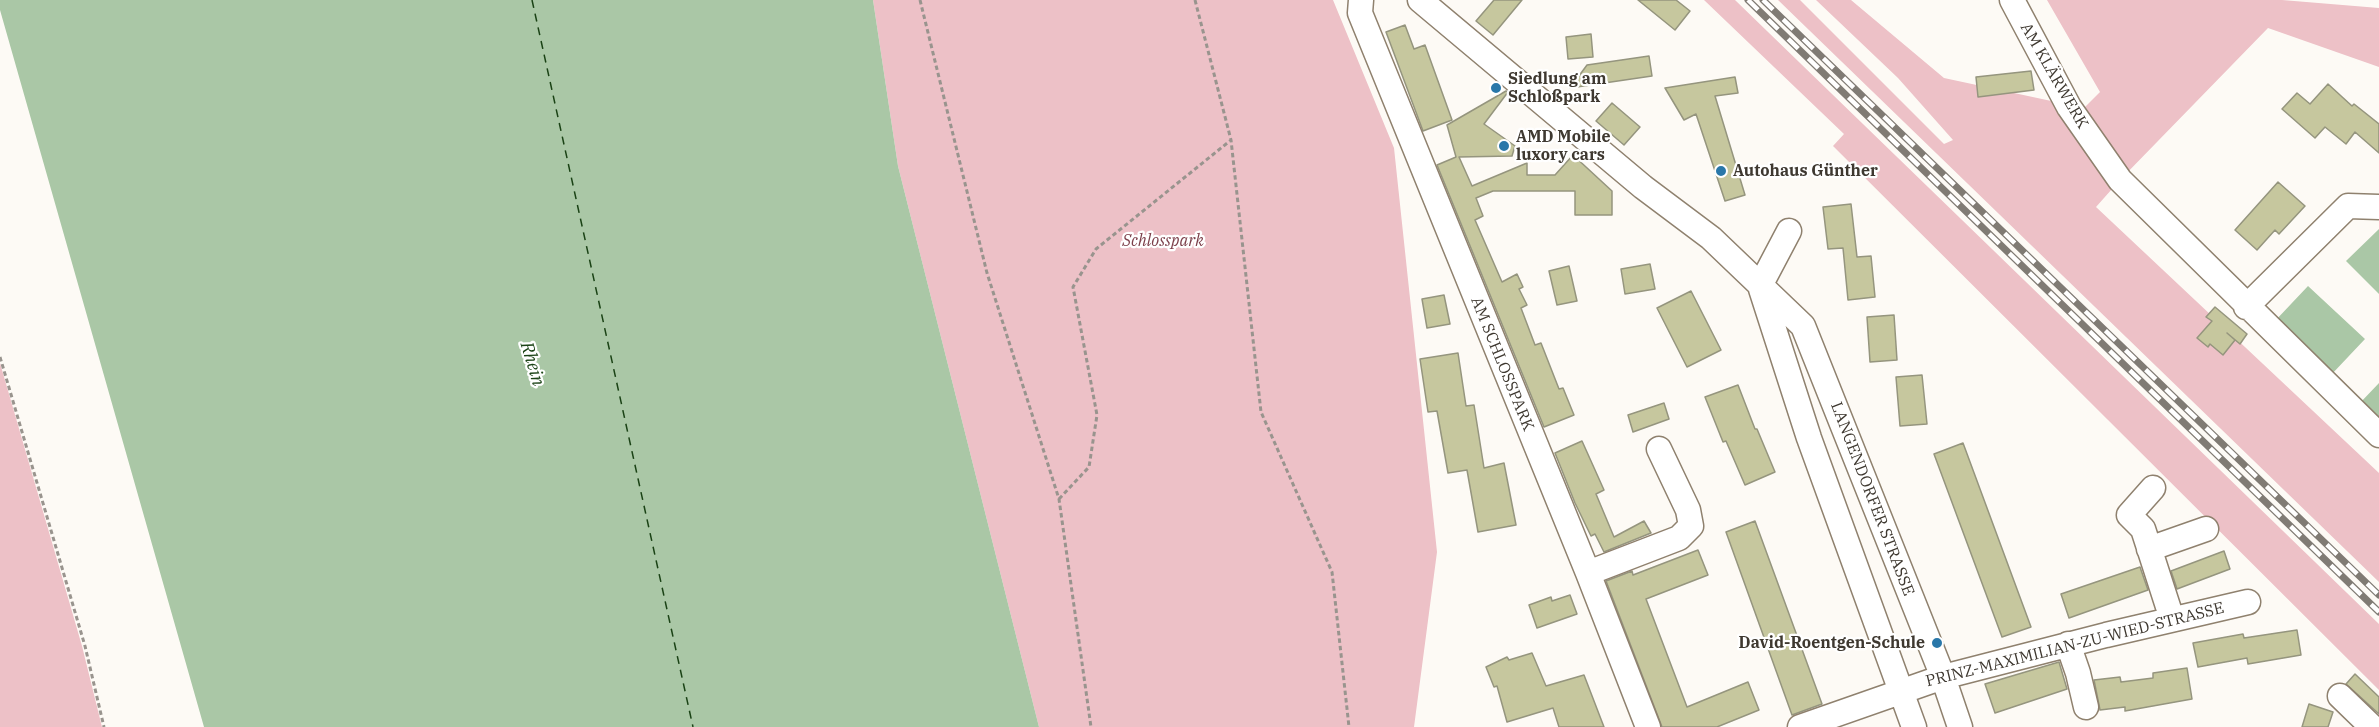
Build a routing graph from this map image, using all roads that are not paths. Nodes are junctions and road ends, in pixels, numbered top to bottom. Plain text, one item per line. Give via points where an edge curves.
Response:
1 (1361, 0) edge
2 (1420, 0) edge
3 (2012, 0) edge
4 (2379, 207) edge
5 (1789, 231) dead end
6 (1760, 286) junction
7 (2246, 307) junction
8 (2379, 435) edge
9 (1659, 449) dead end
10 (2153, 488) dead end
11 (2206, 529) dead end
12 (2149, 549) junction
13 (1588, 573) junction
14 (2248, 602) dead end
15 (2172, 619) junction
16 (2068, 644) junction
17 (1943, 677) junction
18 (1900, 692) junction
19 (2340, 696) dead end
20 (2086, 707) dead end
21 (1648, 727) edge
22 (1800, 727) edge
23 (1914, 727) edge
24 (1960, 727) edge
25 (2372, 727) edge

1 - 13 street, AM SCHLOSSPARK via 1364,24
2 - 6 street, LANGENDORFER STRASSE via 1643,187 1711,238
3 - 7 street, AM KLÄRWERK via 2069,107 2120,180
4 - 7 street via 2348,206
5 - 6 street
6 - 17 street, LANGENDORFER STRASSE via 1803,326
6 - 18 street, LANGENDORFER STRASSE via 1809,438
7 - 8 street, AM KLÄRWERK
9 - 13 street via 1688,510 1691,526 1678,538
10 - 12 street via 2129,515 2143,529
11 - 12 street
12 - 15 street
13 - 21 street, AM SCHLOSSPARK
14 - 15 street, PRINZ-MAXIMILIAN-ZU-WIED-STRASSE
15 - 16 street, PRINZ-MAXIMILIAN-ZU-WIED-STRASSE
16 - 17 street, PRINZ-MAXIMILIAN-ZU-WIED-STRASSE
16 - 20 street
17 - 18 street, PRINZ-MAXIMILIAN-ZU-WIED-STRASSE
17 - 24 street, LANGENDORFER STRASSE
18 - 22 street, PRINZ-MAXIMILIAN-ZU-WIED-STRASSE
18 - 23 street, LANGENDORFER STRASSE
19 - 25 street

